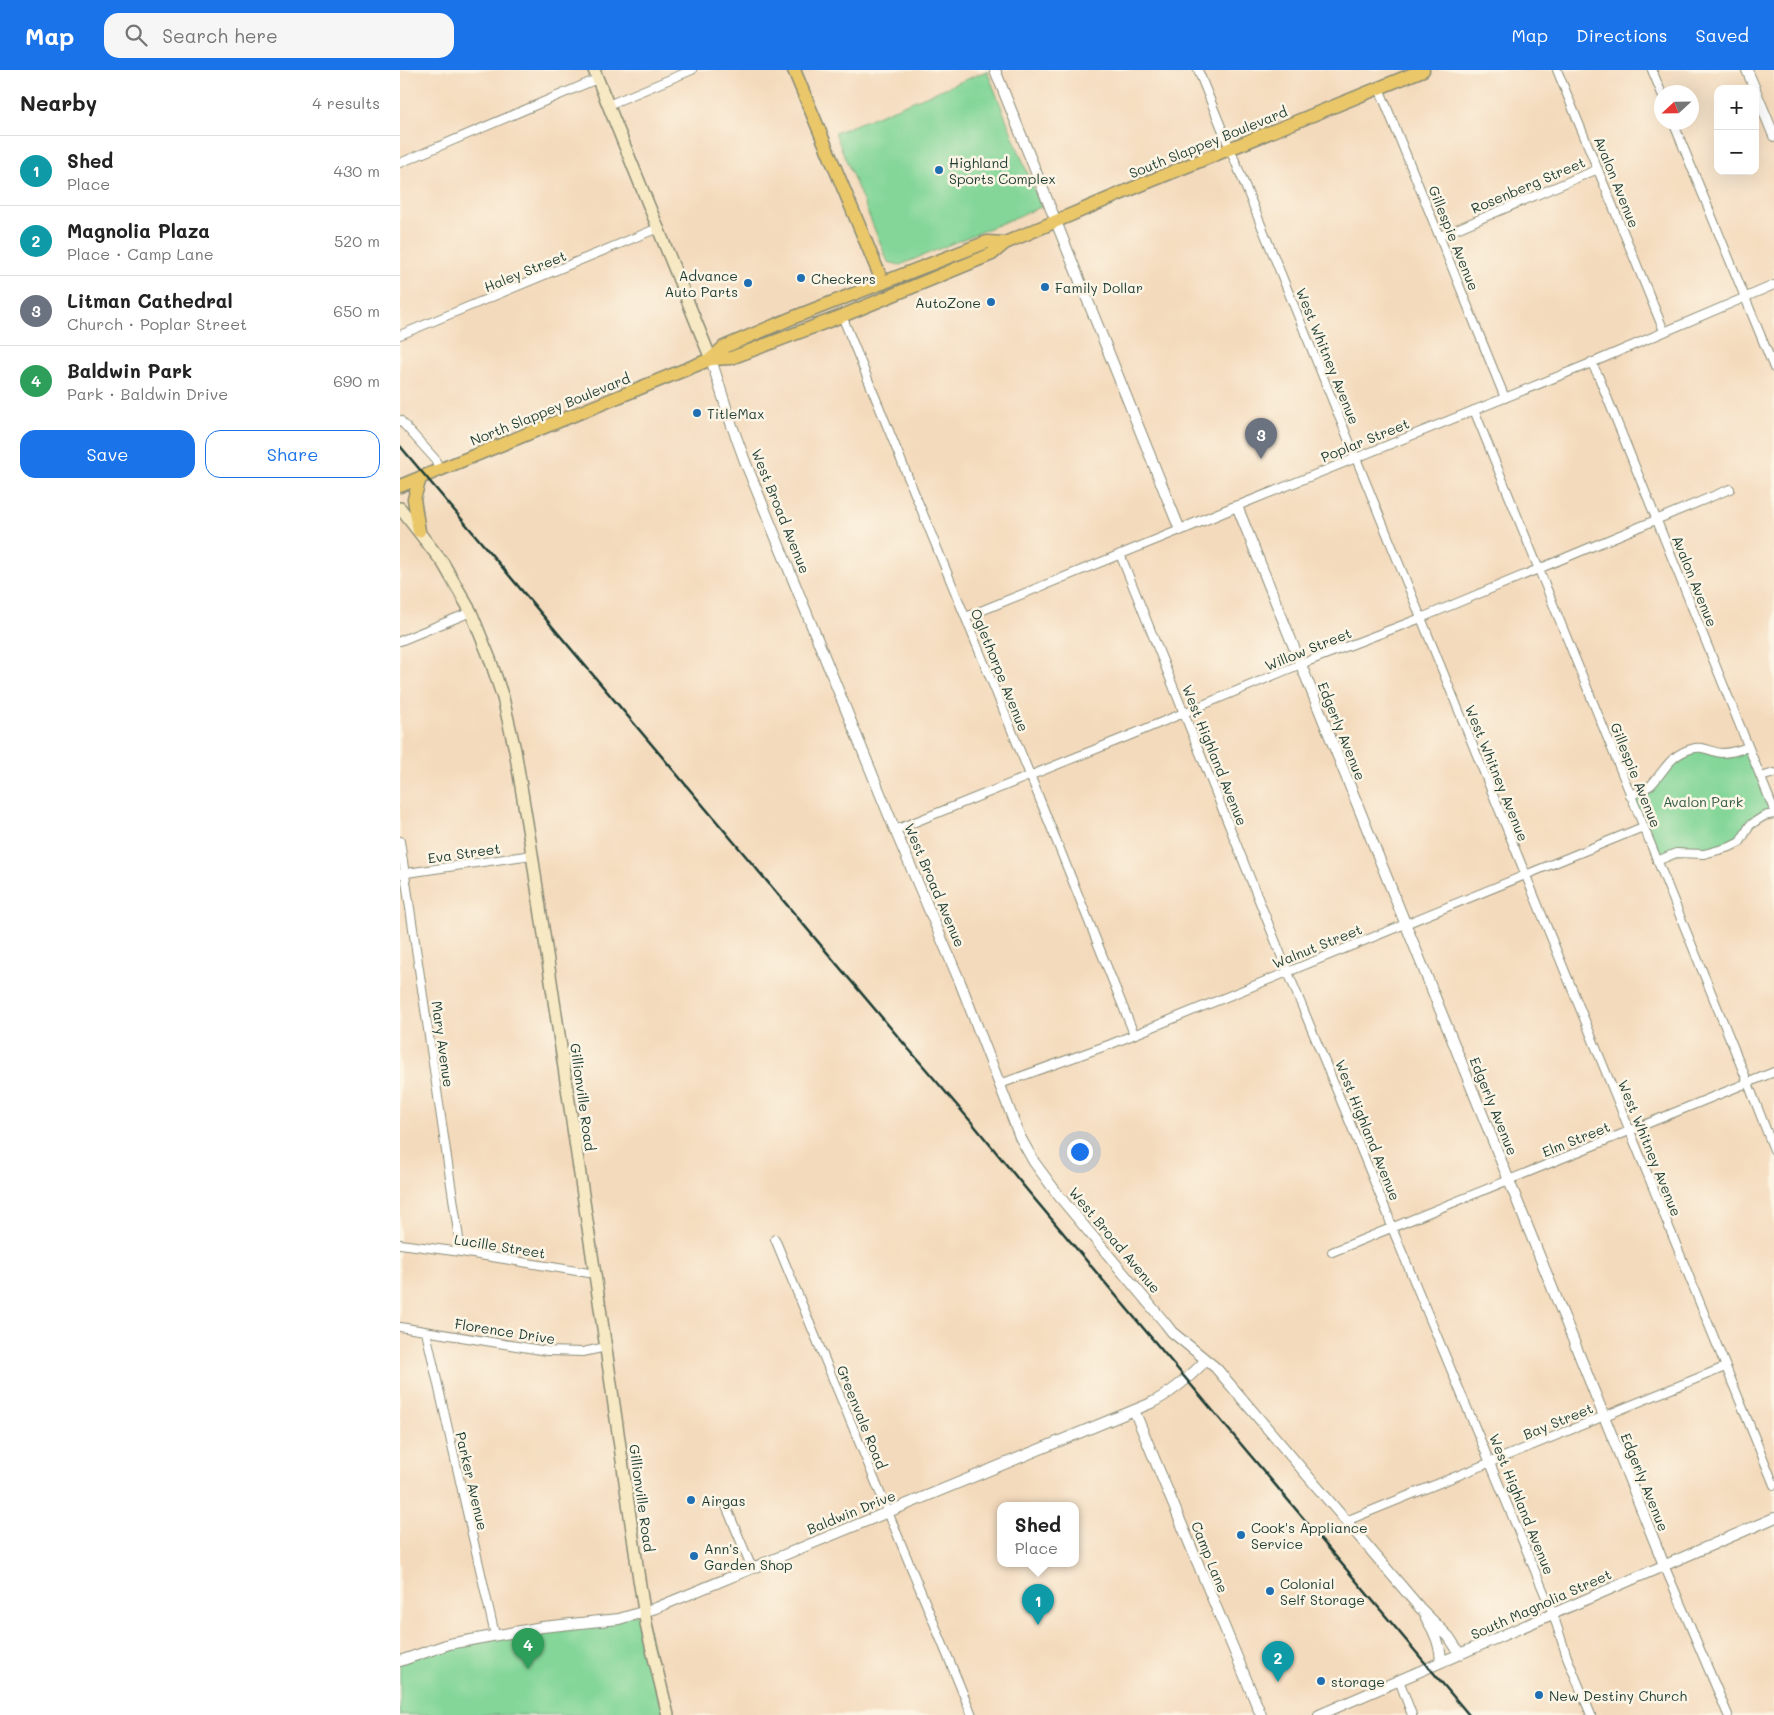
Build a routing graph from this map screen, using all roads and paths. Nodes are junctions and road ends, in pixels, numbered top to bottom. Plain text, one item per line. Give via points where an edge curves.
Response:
1 (692, 70) edge
2 (794, 70) edge
3 (995, 70) edge
4 (1198, 70) edge
5 (1423, 70) edge
6 (1557, 70) edge
7 (1652, 70) edge
8 (1747, 70) edge
9 (596, 74) edge
10 (1402, 74) edge
11 (1658, 85) edge
12 (1753, 85) edge
13 (1379, 88) junction
14 (1759, 99) edge
15 (608, 105) junction
16 (1676, 130) edge
17 (1774, 136) edge
18 (1231, 148) junction
19 (400, 162) edge
20 (1598, 169) junction
21 (1057, 221) junction
22 (658, 228) junction
23 (1440, 236) junction
24 (1005, 243) junction
25 (883, 283) junction
26 (1774, 285) edge
27 (911, 288) junction
28 (1745, 298) junction
29 (867, 306) junction
30 (842, 316) junction
31 (1664, 332) junction
32 (400, 335) edge
33 (710, 359) junction
34 (1592, 362) junction
35 (1774, 368) edge
36 (1505, 398) junction
37 (1474, 410) junction
38 (400, 420) edge
39 (1356, 458) junction
40 (439, 470) junction
41 (420, 478) junction
42 (400, 486) edge
43 (1730, 490) dead end
44 (1237, 506) junction
45 (400, 508) edge
46 (1656, 520) junction
47 (1180, 530) junction
48 (419, 531) junction
49 (1120, 554) junction
50 (1538, 568) junction
51 (471, 612) junction
52 (966, 617) junction
53 (1421, 618) junction
54 (400, 641) edge
55 (1301, 664) junction
56 (1184, 713) junction
57 (1748, 747) junction
58 (1774, 773) edge
59 (1030, 775) junction
60 (1761, 777) junction
61 (1630, 796) junction
62 (1774, 810) edge
63 (1774, 814) edge
64 (1643, 827) junction
65 (895, 830) junction
66 (400, 841) edge
67 (532, 855) junction
68 (1657, 862) junction
69 (402, 874) edge
70 (1525, 875) junction
71 (1405, 923) junction
72 (1288, 970) junction
73 (1134, 1034) junction
74 (1774, 1072) edge
75 (1748, 1083) junction
76 (1000, 1084) junction
77 (1629, 1131) junction
78 (1774, 1150) edge
79 (1509, 1180) junction
80 (1392, 1228) junction
81 (775, 1239) dead end
82 (400, 1244) edge
83 (461, 1252) junction
84 (1332, 1252) dead end
85 (595, 1274) junction
86 (400, 1327) edge
87 (426, 1332) junction
88 (606, 1348) junction
89 (1206, 1360) junction
90 (1724, 1367) junction
91 (1134, 1410) junction
92 (1604, 1416) junction
93 (1490, 1462) junction
94 (1774, 1485) edge
95 (726, 1504) dead end
96 (888, 1512) junction
97 (1774, 1518) edge
98 (1346, 1520) junction
99 (1664, 1565) junction
100 (752, 1568) junction
101 (1420, 1608) junction
102 (644, 1613) junction
103 (1553, 1614) junction
104 (495, 1636) junction
105 (1460, 1654) junction
106 (400, 1661) edge
107 (1442, 1662) junction
108 (1399, 1680) junction
109 (668, 1715) edge
110 (972, 1715) edge
111 (1261, 1715) edge
112 (1319, 1715) edge
113 (1412, 1715) edge
114 (1591, 1715) edge
115 (1728, 1715) edge

1 - 15 street
2 - 25 main road
3 - 21 street
4 - 18 street, West Whitney Avenue
5 - 10 main road, South Slappey Boulevard
6 - 20 street, Avalon Avenue
7 - 11 street
8 - 12 street
9 - 15 main road, West Broad Avenue
9 - 19 street
10 - 13 main road, South Slappey Boulevard
13 - 18 main road, South Slappey Boulevard
13 - 23 street, Gillespie Avenue
14 - 17 street
15 - 22 main road, West Broad Avenue
16 - 28 street
18 - 21 main road, South Slappey Boulevard
18 - 39 street, West Whitney Avenue
20 - 23 street, Rosenberg Street
20 - 31 street, Avalon Avenue
21 - 24 main road, South Slappey Boulevard
21 - 47 street
22 - 32 street, Haley Street
22 - 33 main road, West Broad Avenue
23 - 36 street, Gillespie Avenue
24 - 25 main road, South Slappey Boulevard via 987,242
24 - 27 main road, South Slappey Boulevard via 992,254
25 - 27 main road
25 - 29 main road
25 - 33 main road, North Slappey Boulevard via 724,347
26 - 28 street, Poplar Street
27 - 29 main road, South Slappey Boulevard
28 - 31 street, Poplar Street
28 - 35 street
29 - 30 main road, North Slappey Boulevard
30 - 33 main road, North Slappey Boulevard via 731,358
30 - 52 street, Oglethorpe Avenue
31 - 34 street, Poplar Street
33 - 40 main road, North Slappey Boulevard
33 - 65 street, West Broad Avenue via 742,454
34 - 36 street, Poplar Street
34 - 46 street, Avalon Avenue
36 - 37 street, Poplar Street
37 - 39 street, Poplar Street
37 - 50 street, Gillespie Avenue
38 - 40 street via 435,459
39 - 44 street, Poplar Street
39 - 53 street, West Whitney Avenue
40 - 41 main road, North Slappey Boulevard
41 - 42 main road, North Slappey Boulevard
41 - 48 main road via 414,499
43 - 46 street, Willow Street
44 - 47 street, Poplar Street
44 - 55 street, Edgerly Avenue
45 - 48 main road, Gillionville Road
46 - 50 street, Willow Street
46 - 57 street, Avalon Avenue
47 - 49 street, Poplar Street
48 - 51 main road, Gillionville Road via 443,563
49 - 52 street, Poplar Street
49 - 56 street, West Highland Avenue
50 - 53 street, Willow Street
50 - 61 street, Gillespie Avenue
51 - 54 street
51 - 67 main road, Gillionville Road via 503,698
52 - 59 street, Oglethorpe Avenue
53 - 55 street, Willow Street
53 - 70 street, West Whitney Avenue
55 - 56 street, Willow Street
55 - 71 street, Edgerly Avenue
56 - 59 street, Willow Street
56 - 72 street, West Highland Avenue
57 - 60 street, Avalon Avenue
57 - 61 street via 1720,753 1701,747 1685,751 1667,764 1650,786
58 - 60 street
59 - 65 street, Willow Street
59 - 73 street, Oglethorpe Avenue
60 - 62 street, Avalon Avenue
61 - 64 street, Gillespie Avenue
63 - 68 street via 1750,825 1740,842 1730,847 1704,854 1676,853
64 - 68 street, Gillespie Avenue
64 - 70 street, Walnut Street
65 - 76 street, West Broad Avenue
66 - 69 street, Mary Avenue
67 - 69 street, Eva Street
67 - 85 main road, Gillionville Road
68 - 75 street, Gillespie Avenue
69 - 83 street, Mary Avenue
70 - 71 street, Walnut Street
70 - 77 street, West Whitney Avenue
71 - 72 street, Walnut Street
71 - 79 street, Edgerly Avenue
72 - 73 street, Walnut Street
72 - 80 street, West Highland Avenue
73 - 76 street, Walnut Street
74 - 75 street, Elm Street
75 - 77 street, Elm Street
75 - 78 street, Gillespie Avenue
76 - 89 street, West Broad Avenue via 1020,1137 1059,1196 1172,1332
77 - 79 street, Elm Street
77 - 90 street, West Whitney Avenue
79 - 80 street, Elm Street
79 - 92 street, Edgerly Avenue
80 - 84 street, Elm Street
80 - 93 street, West Highland Avenue
81 - 96 street, Greenvale Road
82 - 83 street, Lucille Street
83 - 85 street, Lucille Street
85 - 88 main road, Gillionville Road
86 - 87 street, Florence Drive
87 - 88 street, Florence Drive via 569,1353
87 - 104 street, Parker Avenue
88 - 102 main road, Gillionville Road
89 - 91 street, Baldwin Drive via 1163,1398
89 - 98 street, West Broad Avenue
90 - 92 street, Bay Street
90 - 94 street, West Whitney Avenue
91 - 96 street, Baldwin Drive
91 - 111 street, Camp Lane
92 - 93 street, Bay Street
92 - 99 street, Edgerly Avenue
93 - 98 street, Bay Street
93 - 103 street, West Highland Avenue
95 - 100 street
96 - 100 street, Baldwin Drive
96 - 110 street, Greenvale Road
97 - 99 street, South Magnolia Street
98 - 101 street, West Broad Avenue
99 - 103 street, South Magnolia Street
99 - 115 street, Edgerly Avenue
100 - 102 street, Baldwin Drive
101 - 105 street, West Broad Avenue
101 - 107 street, West Broad Avenue via 1437,1639
102 - 104 street, Baldwin Drive
102 - 109 main road, Gillionville Road
103 - 105 street, South Magnolia Street
103 - 114 street, West Highland Avenue
104 - 106 street, Baldwin Drive via 450,1644
105 - 107 street, South Magnolia Street
107 - 108 street, South Magnolia Street
108 - 112 street, South Magnolia Street
108 - 113 street

